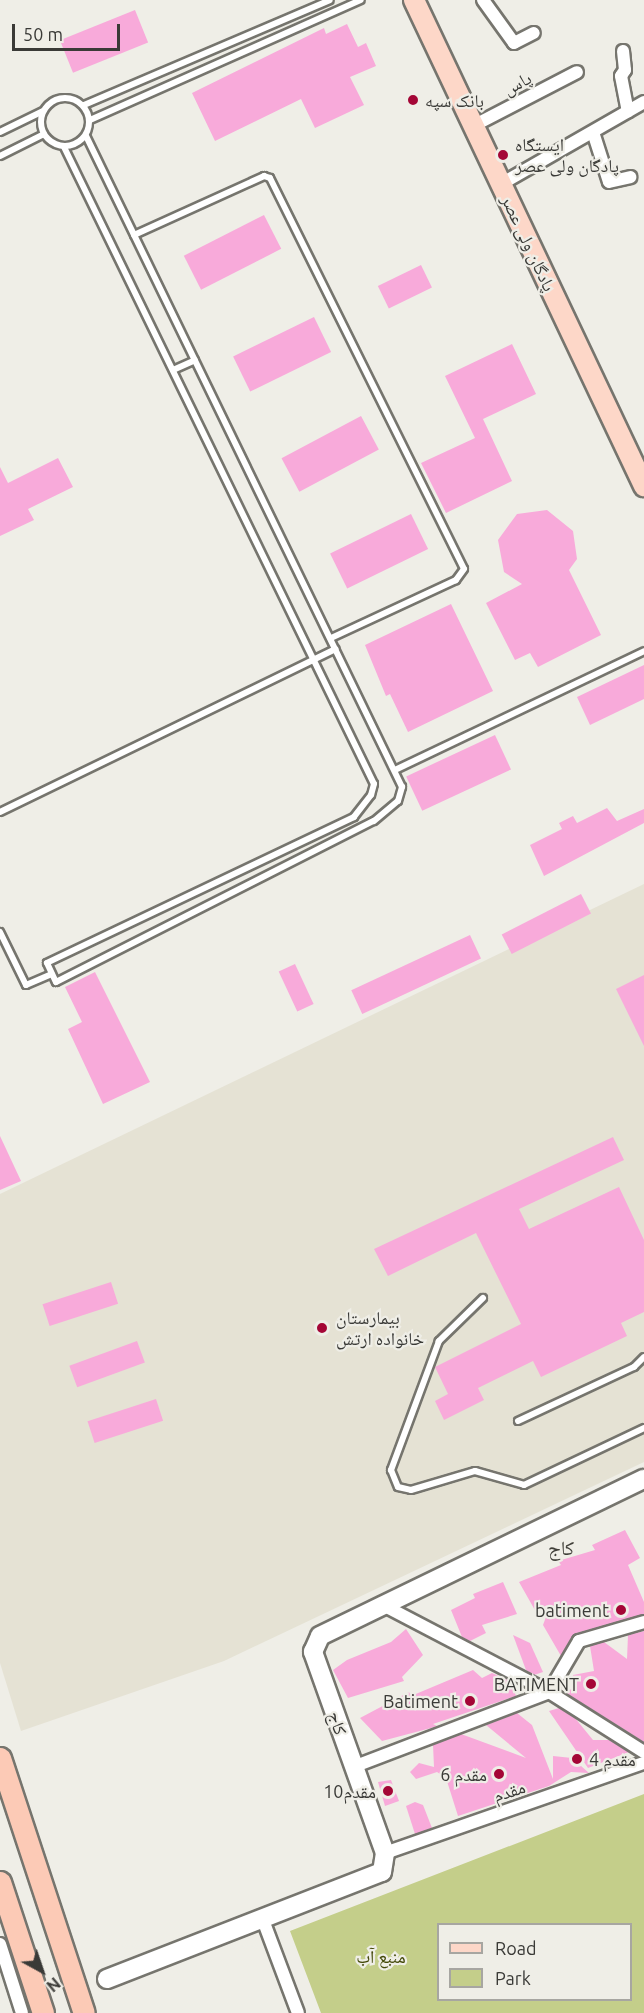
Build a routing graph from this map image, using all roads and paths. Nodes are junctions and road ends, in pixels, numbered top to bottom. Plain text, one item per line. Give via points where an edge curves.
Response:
1 (330, 0) edge
2 (361, 0) edge
3 (483, 0) edge
4 (321, 3) junction
5 (412, 4) edge
6 (326, 16) junction
7 (534, 33) dead end
8 (623, 51) dead end
9 (577, 72) dead end
10 (644, 102) edge
11 (84, 105) junction
12 (43, 111) junction
13 (628, 111) junction
14 (90, 120) junction
15 (473, 126) junction
16 (0, 132) edge
17 (593, 132) junction
18 (44, 134) junction
19 (86, 136) junction
20 (64, 147) junction
21 (0, 156) edge
22 (630, 177) dead end
23 (501, 184) junction
24 (134, 235) junction
25 (195, 360) junction
26 (173, 370) junction
27 (644, 486) edge
28 (331, 638) junction
29 (336, 649) junction
30 (644, 651) edge
31 (315, 660) junction
32 (395, 770) junction
33 (0, 812) edge
34 (0, 932) edge
35 (52, 974) junction
36 (483, 1298) dead end
37 (644, 1357) edge
38 (518, 1420) dead end
39 (644, 1428) edge
40 (644, 1479) edge
41 (381, 1604) junction
42 (644, 1622) edge
43 (549, 1692) junction
44 (644, 1752) edge
45 (0, 1758) edge
46 (644, 1763) edge
47 (353, 1767) junction
48 (385, 1853) junction
49 (0, 1882) edge
50 (263, 1920) junction
51 (0, 1944) edge
52 (107, 1979) dead end
53 (22, 2013) edge
54 (43, 2013) edge
55 (84, 2013) edge
56 (298, 2013) edge

1 - 4 lane
2 - 6 lane
3 - 7 street via 514,43
4 - 6 lane
4 - 11 lane
5 - 15 main road, پادگان ولی عصر
6 - 14 lane
8 - 13 street via 621,76
9 - 15 street, پاس
10 - 13 street
11 - 12 lane via 62,98
11 - 14 lane
12 - 16 lane
12 - 18 lane
13 - 17 street
14 - 19 lane
15 - 23 main road, پادگان ولی عصر
17 - 22 street via 609,182
17 - 23 street
18 - 20 lane
18 - 21 lane
19 - 20 lane
19 - 24 lane
20 - 26 lane
23 - 27 main road, پادگان ولی عصر
24 - 25 lane
24 - 28 lane via 264,176 270,178 464,569 456,580
25 - 26 lane
25 - 28 lane
26 - 31 lane
28 - 29 lane
29 - 31 lane
29 - 32 lane
30 - 32 lane
31 - 33 lane
31 - 35 lane via 374,784 371,795 354,817 46,963
32 - 35 lane via 402,787 399,801 374,821 56,982
34 - 35 lane via 26,985
36 - 39 lane via 439,1341 391,1470 398,1487 411,1491 475,1471 524,1485
37 - 38 lane via 634,1367
40 - 41 main road, کاج
41 - 43 street
41 - 47 main road, کاج via 328,1629 313,1652
42 - 43 street via 579,1641
43 - 44 street
43 - 47 street
45 - 55 highway
46 - 48 street, مقدم
47 - 48 main road, کاج
48 - 50 main road via 382,1872
49 - 54 highway
50 - 52 main road
50 - 56 street
51 - 53 street

